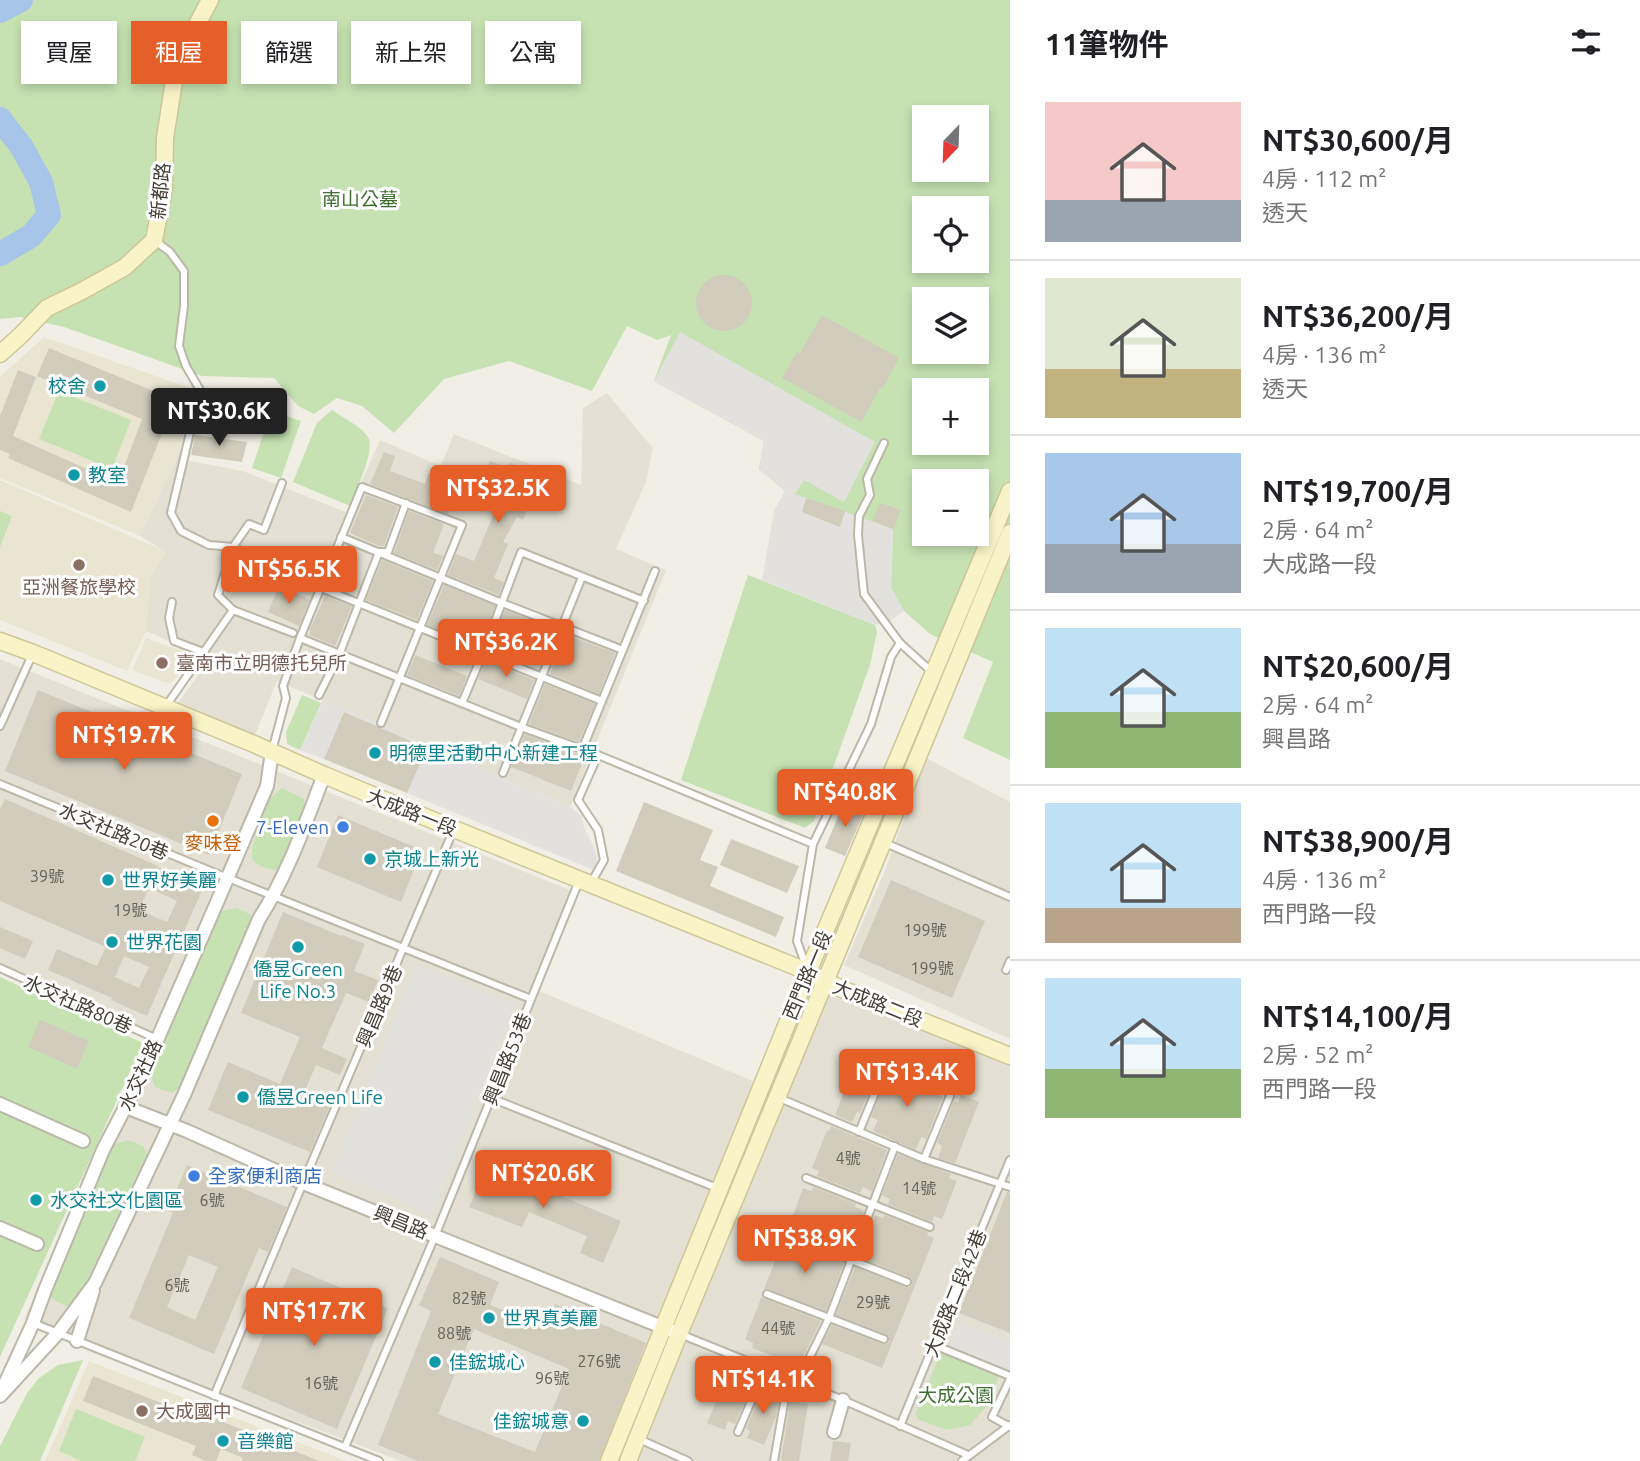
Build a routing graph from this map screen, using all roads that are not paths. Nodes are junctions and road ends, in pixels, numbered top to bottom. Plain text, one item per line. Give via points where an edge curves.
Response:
1 (210, 0) edge
2 (154, 240) junction
3 (0, 354) edge
4 (884, 443) dead end
5 (282, 483) dead end
6 (1010, 491) edge
7 (406, 503) junction
8 (1010, 533) edge
9 (341, 537) junction
10 (233, 547) junction
11 (379, 552) junction
12 (273, 566) dead end
13 (655, 571) dead end
14 (582, 577) junction
15 (442, 578) junction
16 (321, 588) junction
17 (644, 601) junction
18 (172, 602) dead end
19 (502, 603) junction
20 (359, 604) junction
21 (233, 610) junction
22 (563, 627) junction
23 (421, 628) junction
24 (293, 633) dead end
25 (300, 638) junction
26 (0, 641) edge
27 (900, 643) junction
28 (623, 650) junction
29 (203, 652) junction
30 (33, 653) junction
31 (483, 653) junction
32 (339, 655) junction
33 (934, 674) junction
34 (542, 676) junction
35 (400, 678) junction
36 (949, 680) junction
37 (319, 695) dead end
38 (603, 701) junction
39 (462, 703) junction
40 (165, 708) junction
41 (381, 723) dead end
42 (0, 726) edge
43 (521, 727) junction
44 (582, 750) junction
45 (272, 752) junction
46 (598, 755) junction
47 (503, 774) dead end
48 (324, 775) junction
49 (0, 784) edge
50 (454, 829) junction
51 (883, 842) junction
52 (813, 844) junction
53 (228, 878) junction
54 (585, 882) junction
55 (274, 896) junction
56 (1010, 897) edge
57 (404, 948) junction
58 (1010, 961) edge
59 (0, 968) edge
60 (1006, 971) dead end
61 (808, 972) junction
62 (825, 981) junction
63 (531, 999) junction
64 (157, 1040) junction
65 (1010, 1056) edge
66 (886, 1066) dead end
67 (950, 1096) dead end
68 (777, 1097) junction
69 (491, 1098) junction
70 (0, 1104) edge
71 (126, 1107) junction
72 (169, 1124) junction
73 (859, 1132) junction
74 (83, 1141) dead end
75 (895, 1146) junction
76 (924, 1158) junction
77 (1010, 1160) edge
78 (806, 1178) dead end
79 (303, 1183) junction
80 (1000, 1183) junction
81 (1010, 1187) edge
82 (720, 1189) junction
83 (872, 1204) junction
84 (930, 1227) dead end
85 (0, 1228) edge
86 (788, 1235) dead end
87 (435, 1236) junction
88 (37, 1244) dead end
89 (851, 1260) junction
90 (907, 1282) dead end
91 (95, 1283) junction
92 (767, 1293) dead end
93 (829, 1318) junction
94 (33, 1323) junction
95 (671, 1331) junction
96 (58, 1333) junction
97 (884, 1339) dead end
98 (77, 1341) junction
99 (934, 1345) junction
100 (765, 1368) junction
101 (1010, 1377) edge
102 (797, 1383) junction
103 (0, 1396) edge
104 (214, 1396) junction
105 (843, 1400) junction
106 (1010, 1425) edge
107 (900, 1426) junction
108 (738, 1432) dead end
109 (834, 1432) dead end
110 (637, 1438) junction
111 (345, 1447) junction
112 (968, 1455) junction
113 (379, 1461) edge
114 (608, 1461) edge
115 (628, 1461) edge
116 (688, 1461) edge
117 (774, 1461) edge
118 (962, 1461) edge

1 - 2 street, 新都路 via 177,62
2 - 3 street, 新都路 via 125,267 47,308
2 - 10 lane via 184,271 179,346 200,390 171,513 181,531 209,545
4 - 27 lane via 867,479 870,495 859,516 858,535 864,594
5 - 10 lane via 264,530 249,524
6 - 33 street, 西門路一段
7 - 9 lane via 362,486
7 - 11 lane via 388,552
7 - 15 lane via 462,525
8 - 36 street, 西門路一段
9 - 11 lane
9 - 16 lane
10 - 12 lane
10 - 21 lane via 218,595
11 - 15 lane
11 - 20 lane
13 - 17 lane
14 - 17 lane
14 - 19 lane via 521,552
14 - 22 lane
15 - 19 lane
15 - 23 lane
16 - 20 lane
16 - 25 lane
17 - 28 lane
18 - 29 lane via 169,618 174,641
19 - 22 lane
19 - 31 lane
20 - 23 lane
20 - 32 lane
21 - 24 lane
21 - 29 lane
22 - 28 lane
22 - 34 lane
23 - 31 lane
23 - 35 lane
25 - 32 lane
25 - 45 lane via 283,686 286,698
26 - 30 street, 大成路一段
27 - 33 lane
27 - 52 lane via 891,657 871,724
28 - 38 lane
29 - 40 lane
30 - 40 street, 大成路一段
30 - 42 lane
31 - 34 lane
31 - 39 lane
32 - 35 lane
32 - 37 lane
33 - 36 lane
33 - 61 street, 西門路一段
34 - 38 lane
34 - 43 lane
35 - 39 lane
35 - 41 lane
36 - 51 street, 西門路一段
38 - 44 lane
39 - 43 lane
40 - 45 street, 大成路一段
43 - 44 lane
43 - 47 lane
44 - 46 lane
45 - 48 street, 大成路一段
45 - 53 street, 水交社路 via 267,786
46 - 52 lane
46 - 54 lane, 興昌路53巷 via 578,800 598,830 604,860
48 - 50 street, 大成路一段
48 - 55 street, 水交社路
49 - 53 lane, 水交社路20巷
50 - 54 street, 大成路一段
50 - 57 lane, 興昌路9巷
51 - 56 lane
51 - 62 street, 西門路一段
52 - 61 lane via 797,941
53 - 55 lane, 水交社路20巷
53 - 64 street, 水交社路
54 - 61 street, 大成路一段
54 - 63 lane, 興昌路53巷
55 - 57 lane, 水交社路20巷
55 - 72 street, 水交社路 via 259,919
57 - 63 lane, 水交社路20巷
57 - 79 lane, 興昌路9巷
58 - 60 lane
59 - 64 lane, 水交社路80巷
61 - 62 street, 大成路一段
61 - 82 street, 西門路一段
62 - 65 street, 大成路二段
62 - 68 street, 西門路一段
63 - 69 lane, 興昌路53巷
64 - 71 street, 水交社路
66 - 73 lane
67 - 76 lane
68 - 73 lane
68 - 95 street, 西門路一段
69 - 82 lane
69 - 87 lane, 興昌路53巷
70 - 74 street
71 - 72 street, 興昌路
71 - 94 street, 水交社路 via 103,1150
72 - 79 street, 興昌路
72 - 91 street, 水交社路
73 - 75 lane
75 - 76 lane
75 - 83 lane
76 - 80 lane
77 - 80 lane, 大成路二段42巷
78 - 83 lane
79 - 87 street, 興昌路
79 - 104 lane, 興昌路9巷
80 - 81 lane
80 - 99 lane, 大成路二段42巷
82 - 95 street, 西門路一段
83 - 84 lane
83 - 89 lane
85 - 88 street
86 - 89 lane
87 - 95 street, 興昌路
87 - 111 lane, 興昌路53巷
89 - 90 lane
89 - 93 lane
91 - 96 street, 水交社路
91 - 98 street, 水交社路
92 - 93 lane
93 - 97 lane
93 - 102 lane
94 - 96 lane
94 - 103 street, 水交社路
95 - 100 lane
95 - 110 street, 西門路一段
95 - 114 street, 西門路一段
96 - 98 lane
96 - 103 street, 水交社路
98 - 104 lane
99 - 101 lane
99 - 107 lane, 大成路二段42巷
100 - 102 lane
100 - 108 lane
101 - 106 lane via 992,1417
102 - 105 lane
102 - 117 lane via 786,1392
104 - 111 lane
105 - 107 lane
105 - 109 street
106 - 112 lane
107 - 112 lane
110 - 115 street, 西門路一段
110 - 116 lane
111 - 113 lane
112 - 118 lane

